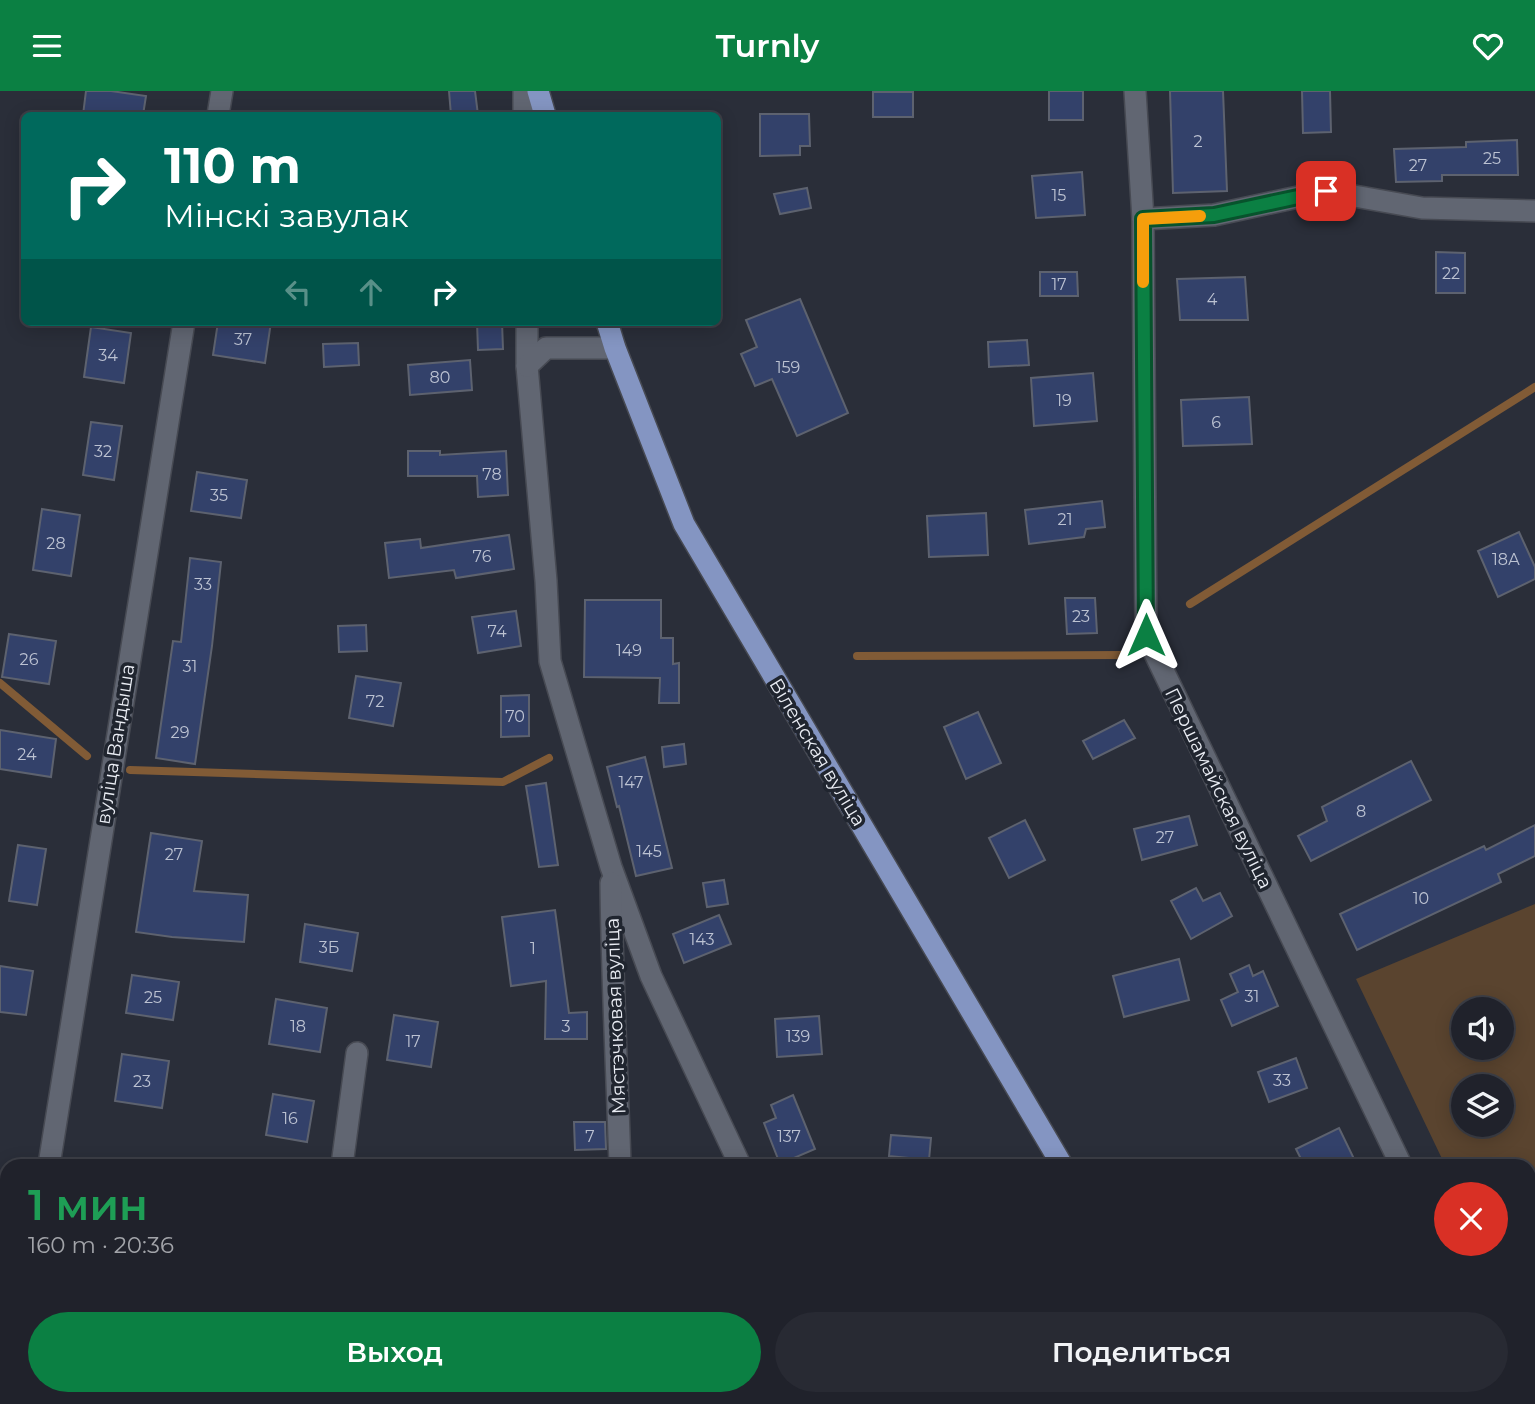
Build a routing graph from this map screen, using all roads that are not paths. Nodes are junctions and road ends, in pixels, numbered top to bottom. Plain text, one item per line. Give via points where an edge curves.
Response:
1 (222, 91) edge
2 (524, 91) edge
3 (538, 91) edge
4 (1135, 91) edge
5 (218, 112) edge
6 (524, 112) edge
7 (544, 112) edge
8 (1535, 211) edge
9 (1143, 219) junction
10 (183, 326) edge
11 (527, 326) edge
12 (608, 326) edge
13 (615, 348) junction
14 (527, 366) junction
15 (611, 867) junction
16 (651, 976) junction
17 (612, 985) junction
18 (357, 1053) dead end
19 (50, 1159) edge
20 (343, 1159) edge
21 (620, 1159) edge
22 (737, 1159) edge
23 (1058, 1159) edge
24 (1398, 1159) edge

1 - 5 street
2 - 6 street
3 - 7 main road
4 - 9 street, Першамайская вуліца
8 - 9 street via 1422,208 1326,191 1214,215
9 - 24 street, Першамайская вуліца via 1146,635
10 - 19 street, вуліца Вандыша
11 - 14 street
12 - 13 main road, Віленская вуліца
13 - 14 street via 546,348
13 - 23 main road, Віленская вуліца via 684,524
14 - 15 street via 550,661
15 - 16 street
15 - 17 street, Мястэчковая вуліца
16 - 17 street via 629,973
16 - 22 street
17 - 21 street, Мястэчковая вуліца
18 - 20 street

